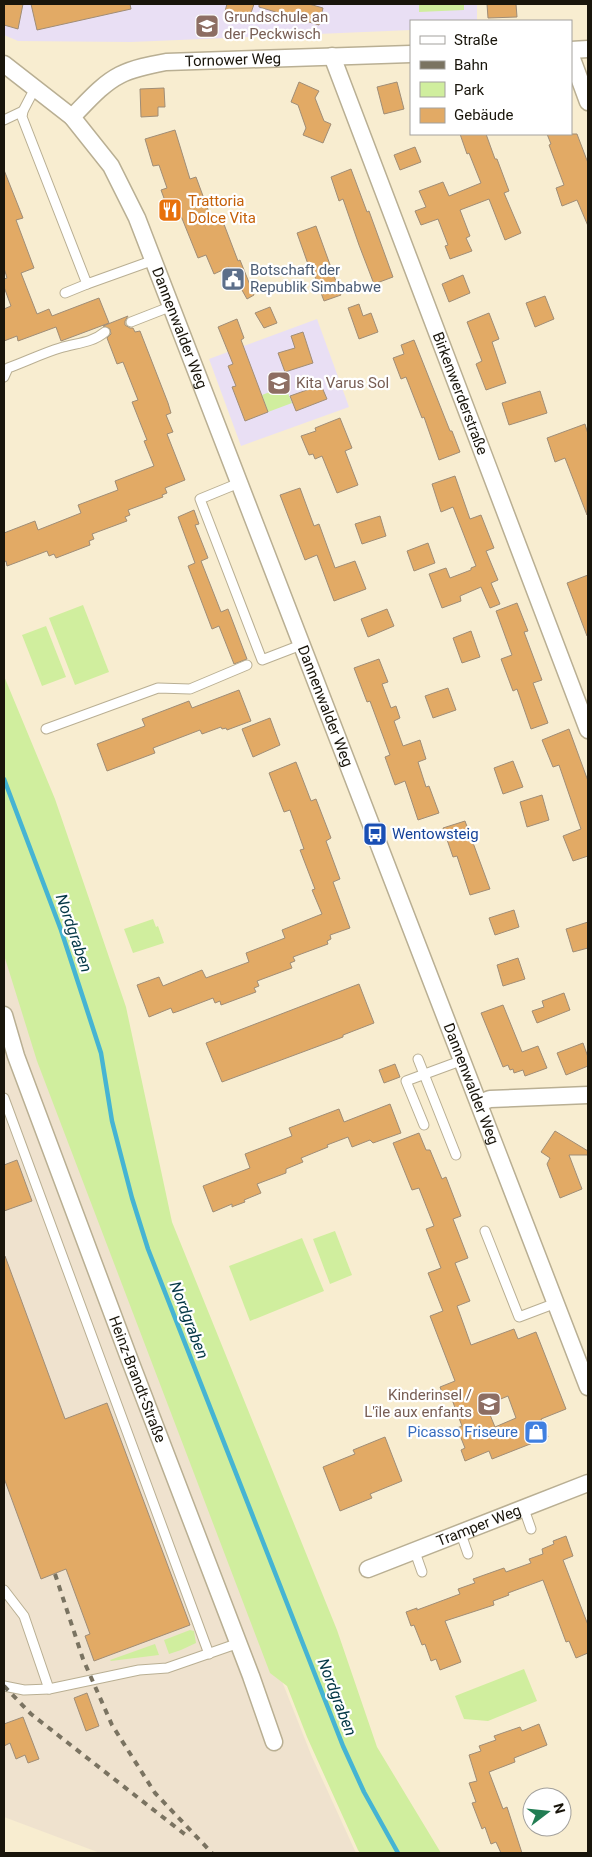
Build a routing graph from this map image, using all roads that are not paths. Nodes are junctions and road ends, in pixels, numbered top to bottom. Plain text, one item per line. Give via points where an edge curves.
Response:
1 (588, 49) edge
2 (572, 50) edge
3 (410, 54) edge
4 (332, 56) junction
5 (572, 59) edge
6 (4, 64) edge
7 (35, 88) junction
8 (588, 102) edge
9 (22, 111) junction
10 (72, 117) junction
11 (4, 120) edge
12 (154, 260) junction
13 (87, 284) junction
14 (65, 293) dead end
15 (172, 306) junction
16 (131, 322) dead end
17 (105, 332) dead end
18 (4, 377) edge
19 (240, 484) junction
20 (301, 644) junction
21 (247, 665) dead end
22 (46, 729) dead end
23 (588, 730) edge
24 (4, 1015) edge
25 (418, 1059) dead end
26 (462, 1060) junction
27 (424, 1075) junction
28 (588, 1095) edge
29 (4, 1098) edge
30 (479, 1103) junction
31 (424, 1125) dead end
32 (456, 1156) dead end
33 (485, 1231) dead end
34 (556, 1303) junction
35 (588, 1386) edge
36 (588, 1483) edge
37 (524, 1509) junction
38 (531, 1529) dead end
39 (461, 1534) junction
40 (415, 1552) junction
41 (468, 1554) dead end
42 (368, 1569) dead end
43 (422, 1572) dead end
44 (4, 1590) edge
45 (238, 1642) junction
46 (209, 1654) junction
47 (4, 1686) edge
48 (49, 1688) junction
49 (274, 1742) dead end

1 - 2 street
3 - 4 street, Tornower Weg
4 - 10 street, Tornower Weg via 192,60 142,66 120,75 103,87
4 - 23 street, Birkenwerderstraße
5 - 8 street
6 - 7 street, Dannenwalder Weg
7 - 9 lane
7 - 10 street, Dannenwalder Weg
9 - 11 lane
9 - 13 lane
10 - 12 street, Dannenwalder Weg via 111,166
12 - 13 lane via 102,283
12 - 15 street, Dannenwalder Weg
13 - 14 lane
15 - 16 lane
15 - 19 street, Dannenwalder Weg
17 - 18 lane via 78,345 8,368
19 - 20 street, Dannenwalder Weg
19 - 20 lane via 200,498 262,660
20 - 26 street, Dannenwalder Weg
21 - 22 lane via 190,689 158,688
24 - 45 street, Heinz-Brandt-Straße via 16,1056
25 - 27 lane
26 - 27 lane
26 - 30 street, Dannenwalder Weg
27 - 31 lane via 406,1081
27 - 32 lane
28 - 30 street via 490,1099
29 - 46 lane
30 - 34 street, Dannenwalder Weg
33 - 34 lane via 519,1317
34 - 35 street, Dannenwalder Weg
36 - 37 street, Tramper Weg
37 - 38 lane
37 - 39 street, Tramper Weg
39 - 40 street, Tramper Weg
39 - 41 lane
40 - 42 street, Tramper Weg
40 - 43 lane
44 - 48 lane via 24,1616
45 - 46 lane
45 - 49 street, Heinz-Brandt-Straße
46 - 48 lane via 167,1668 139,1670
47 - 48 lane via 24,1690

